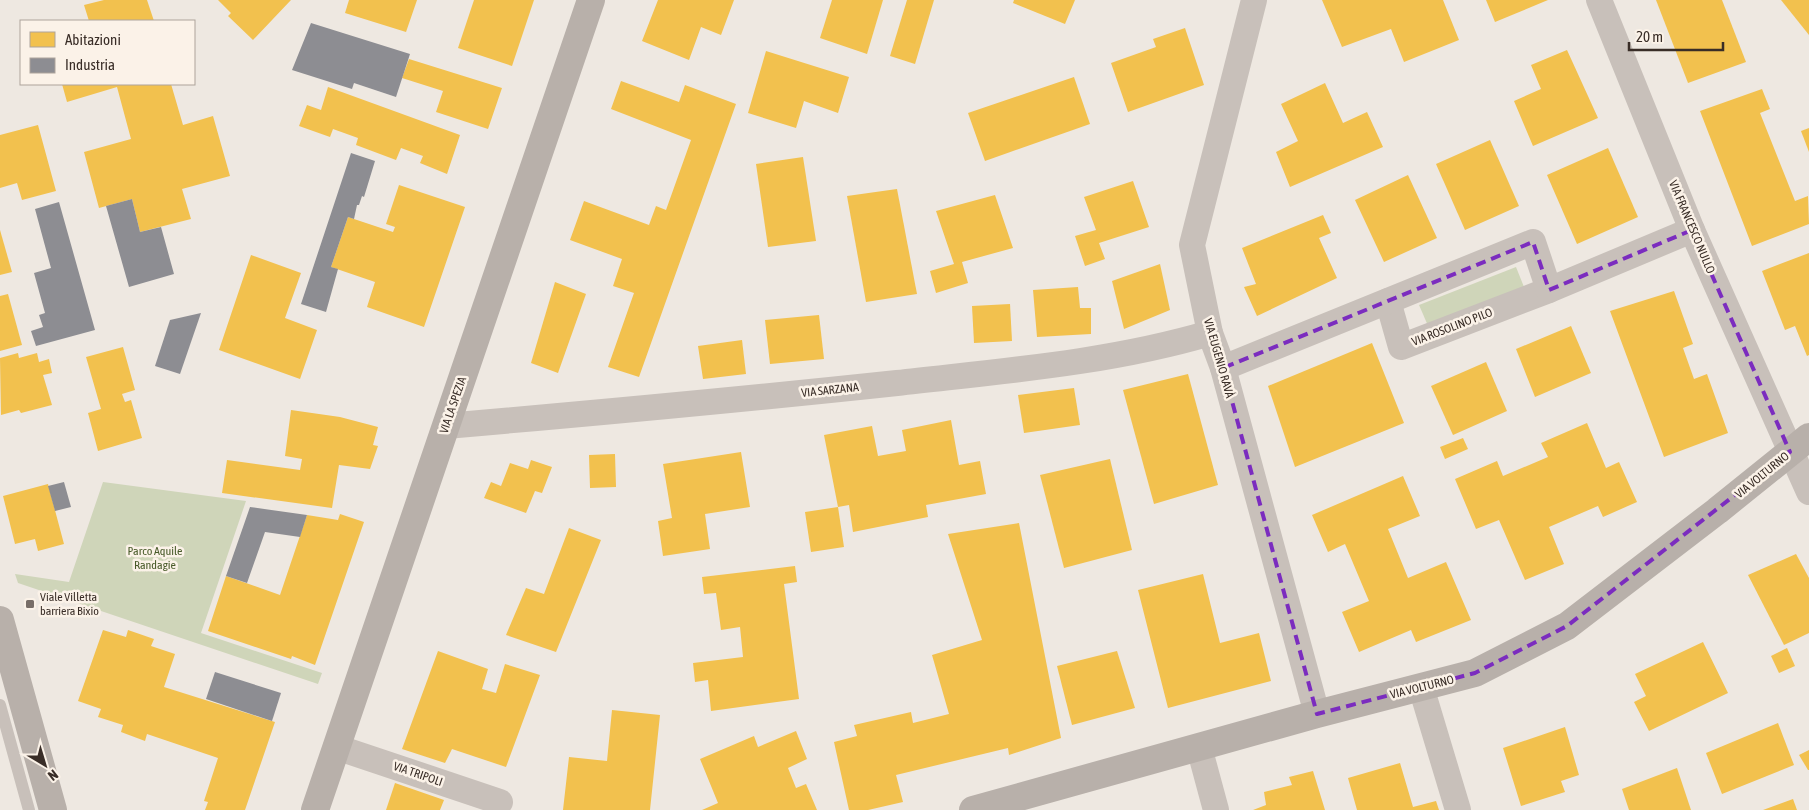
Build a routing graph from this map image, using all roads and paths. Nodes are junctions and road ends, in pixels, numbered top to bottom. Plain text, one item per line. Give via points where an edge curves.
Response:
1 (591, 0) edge
2 (1254, 0) edge
3 (1599, 0) edge
4 (1692, 230) junction
5 (1549, 290) junction
6 (1388, 301) junction
7 (1210, 333) junction
8 (1223, 368) junction
9 (446, 426) junction
10 (1800, 444) edge
11 (1809, 492) edge
12 (0, 620) edge
13 (1421, 687) junction
14 (0, 705) edge
15 (1317, 714) junction
16 (336, 747) junction
17 (1199, 747) junction
18 (500, 802) dead end
19 (29, 810) edge
20 (53, 810) edge
21 (315, 810) edge
22 (973, 810) edge
23 (1216, 810) edge
24 (1458, 810) edge

1 - 9 street, VIA LA SPEZIA
2 - 7 street, VIA EUGENIO RAVÀ via 1192,245
3 - 4 street, VIA FRANCESCO NULLO
4 - 5 street, VIA ROSOLINO PILO
4 - 10 street, VIA FRANCESCO NULLO
5 - 6 street, VIA ROSOLINO PILO via 1402,348
5 - 6 street via 1533,242
6 - 8 street
7 - 8 street, VIA EUGENIO RAVÀ
7 - 9 street, VIA SARZANA via 1145,350 998,372
8 - 15 street, VIA EUGENIO RAVÀ
9 - 16 street, VIA LA SPEZIA
10 - 11 street, VIA FRANCESCO NULLO
10 - 13 street, VIA VOLTURNO via 1567,626 1475,673
12 - 20 street
13 - 15 street, VIA VOLTURNO
13 - 24 street
14 - 19 lane
15 - 17 street, VIA VOLTURNO
16 - 18 street, VIA TRIPOLI
16 - 21 street, VIA LA SPEZIA
17 - 22 street, VIA VOLTURNO
17 - 23 street

